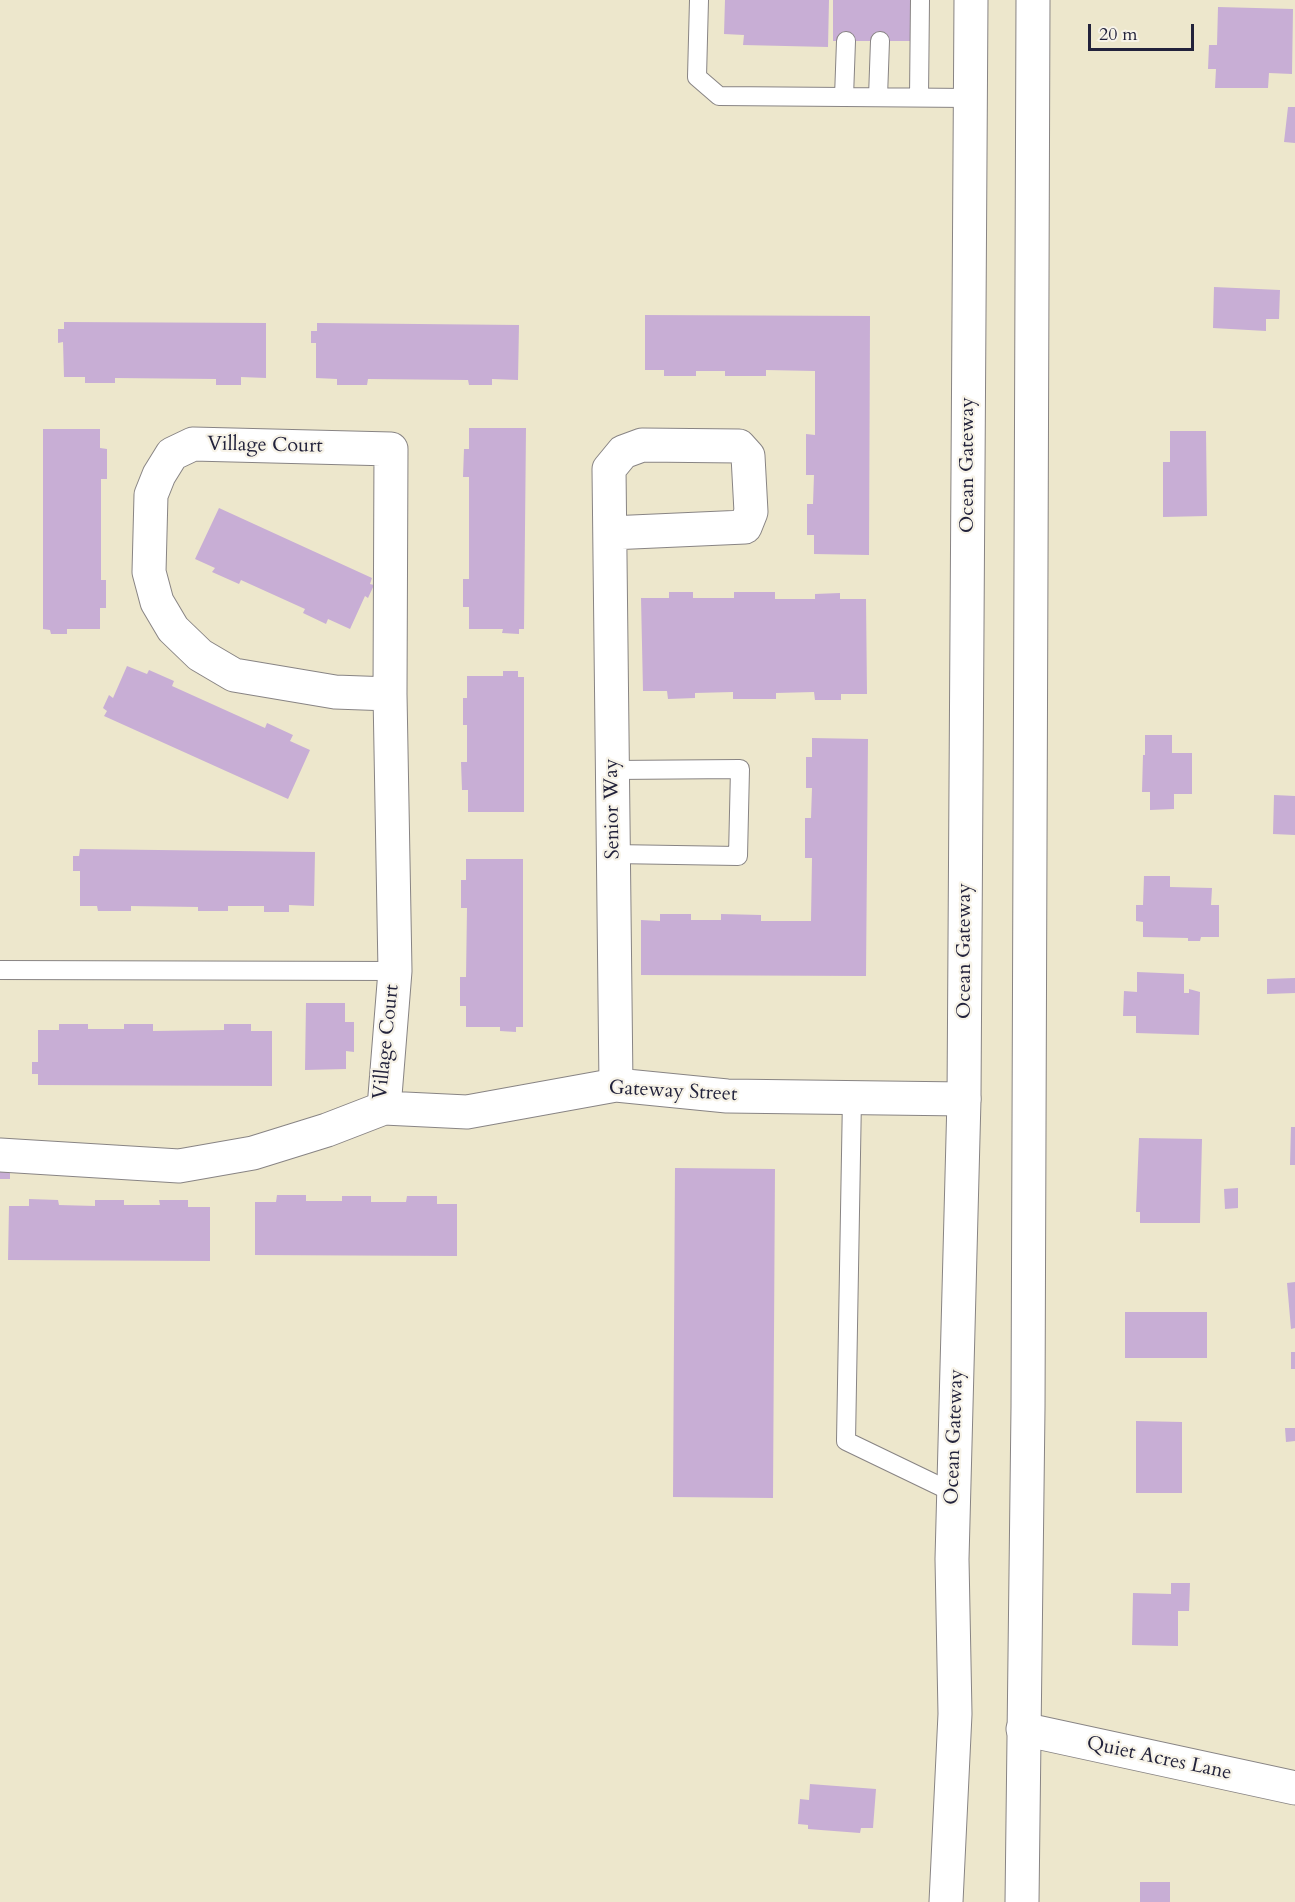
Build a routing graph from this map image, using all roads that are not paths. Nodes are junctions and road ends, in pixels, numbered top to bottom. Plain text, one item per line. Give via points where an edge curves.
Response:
1 (699, 0) edge
2 (920, 0) edge
3 (971, 0) edge
4 (1033, 0) edge
5 (846, 41) dead end
6 (880, 41) dead end
7 (844, 97) junction
8 (878, 97) junction
9 (919, 97) junction
10 (970, 98) junction
11 (610, 533) junction
12 (390, 694) junction
13 (612, 770) junction
14 (614, 854) junction
15 (0, 970) edge
16 (394, 971) junction
17 (616, 1085) junction
18 (852, 1097) junction
19 (964, 1099) junction
20 (384, 1108) junction
21 (0, 1155) edge
22 (954, 1493) junction
23 (1023, 1729) junction
24 (1295, 1788) edge
25 (946, 1902) edge
26 (1022, 1902) edge

1 - 7 lane via 697,77 719,96
2 - 9 lane
3 - 10 main road, Ocean Gateway
4 - 23 main road via 1028,1408
5 - 7 lane
6 - 8 lane
7 - 8 lane
8 - 9 lane
9 - 10 lane
10 - 19 main road, Ocean Gateway
11 - 11 main road, Senior Way via 745,527 752,512 748,456 739,446 642,445 623,452 609,469
11 - 13 main road, Senior Way
12 - 12 main road, Village Court via 391,449 193,444 172,454 151,495 149,572 157,602 173,629 200,655 234,675 335,692
12 - 16 main road, Village Court
13 - 14 main road, Senior Way
13 - 14 lane via 740,769 738,856
14 - 17 main road, Senior Way
15 - 16 lane
16 - 20 main road, Village Court
17 - 18 main road, Gateway Street via 727,1096
17 - 20 main road, Gateway Street via 467,1112
18 - 19 main road, Gateway Street
18 - 22 lane via 846,1441
19 - 22 main road, Ocean Gateway
20 - 21 main road, Village Court via 253,1153 178,1166
22 - 25 main road, Ocean Gateway via 955,1714
23 - 24 main road, Quiet Acres Lane
23 - 26 main road

